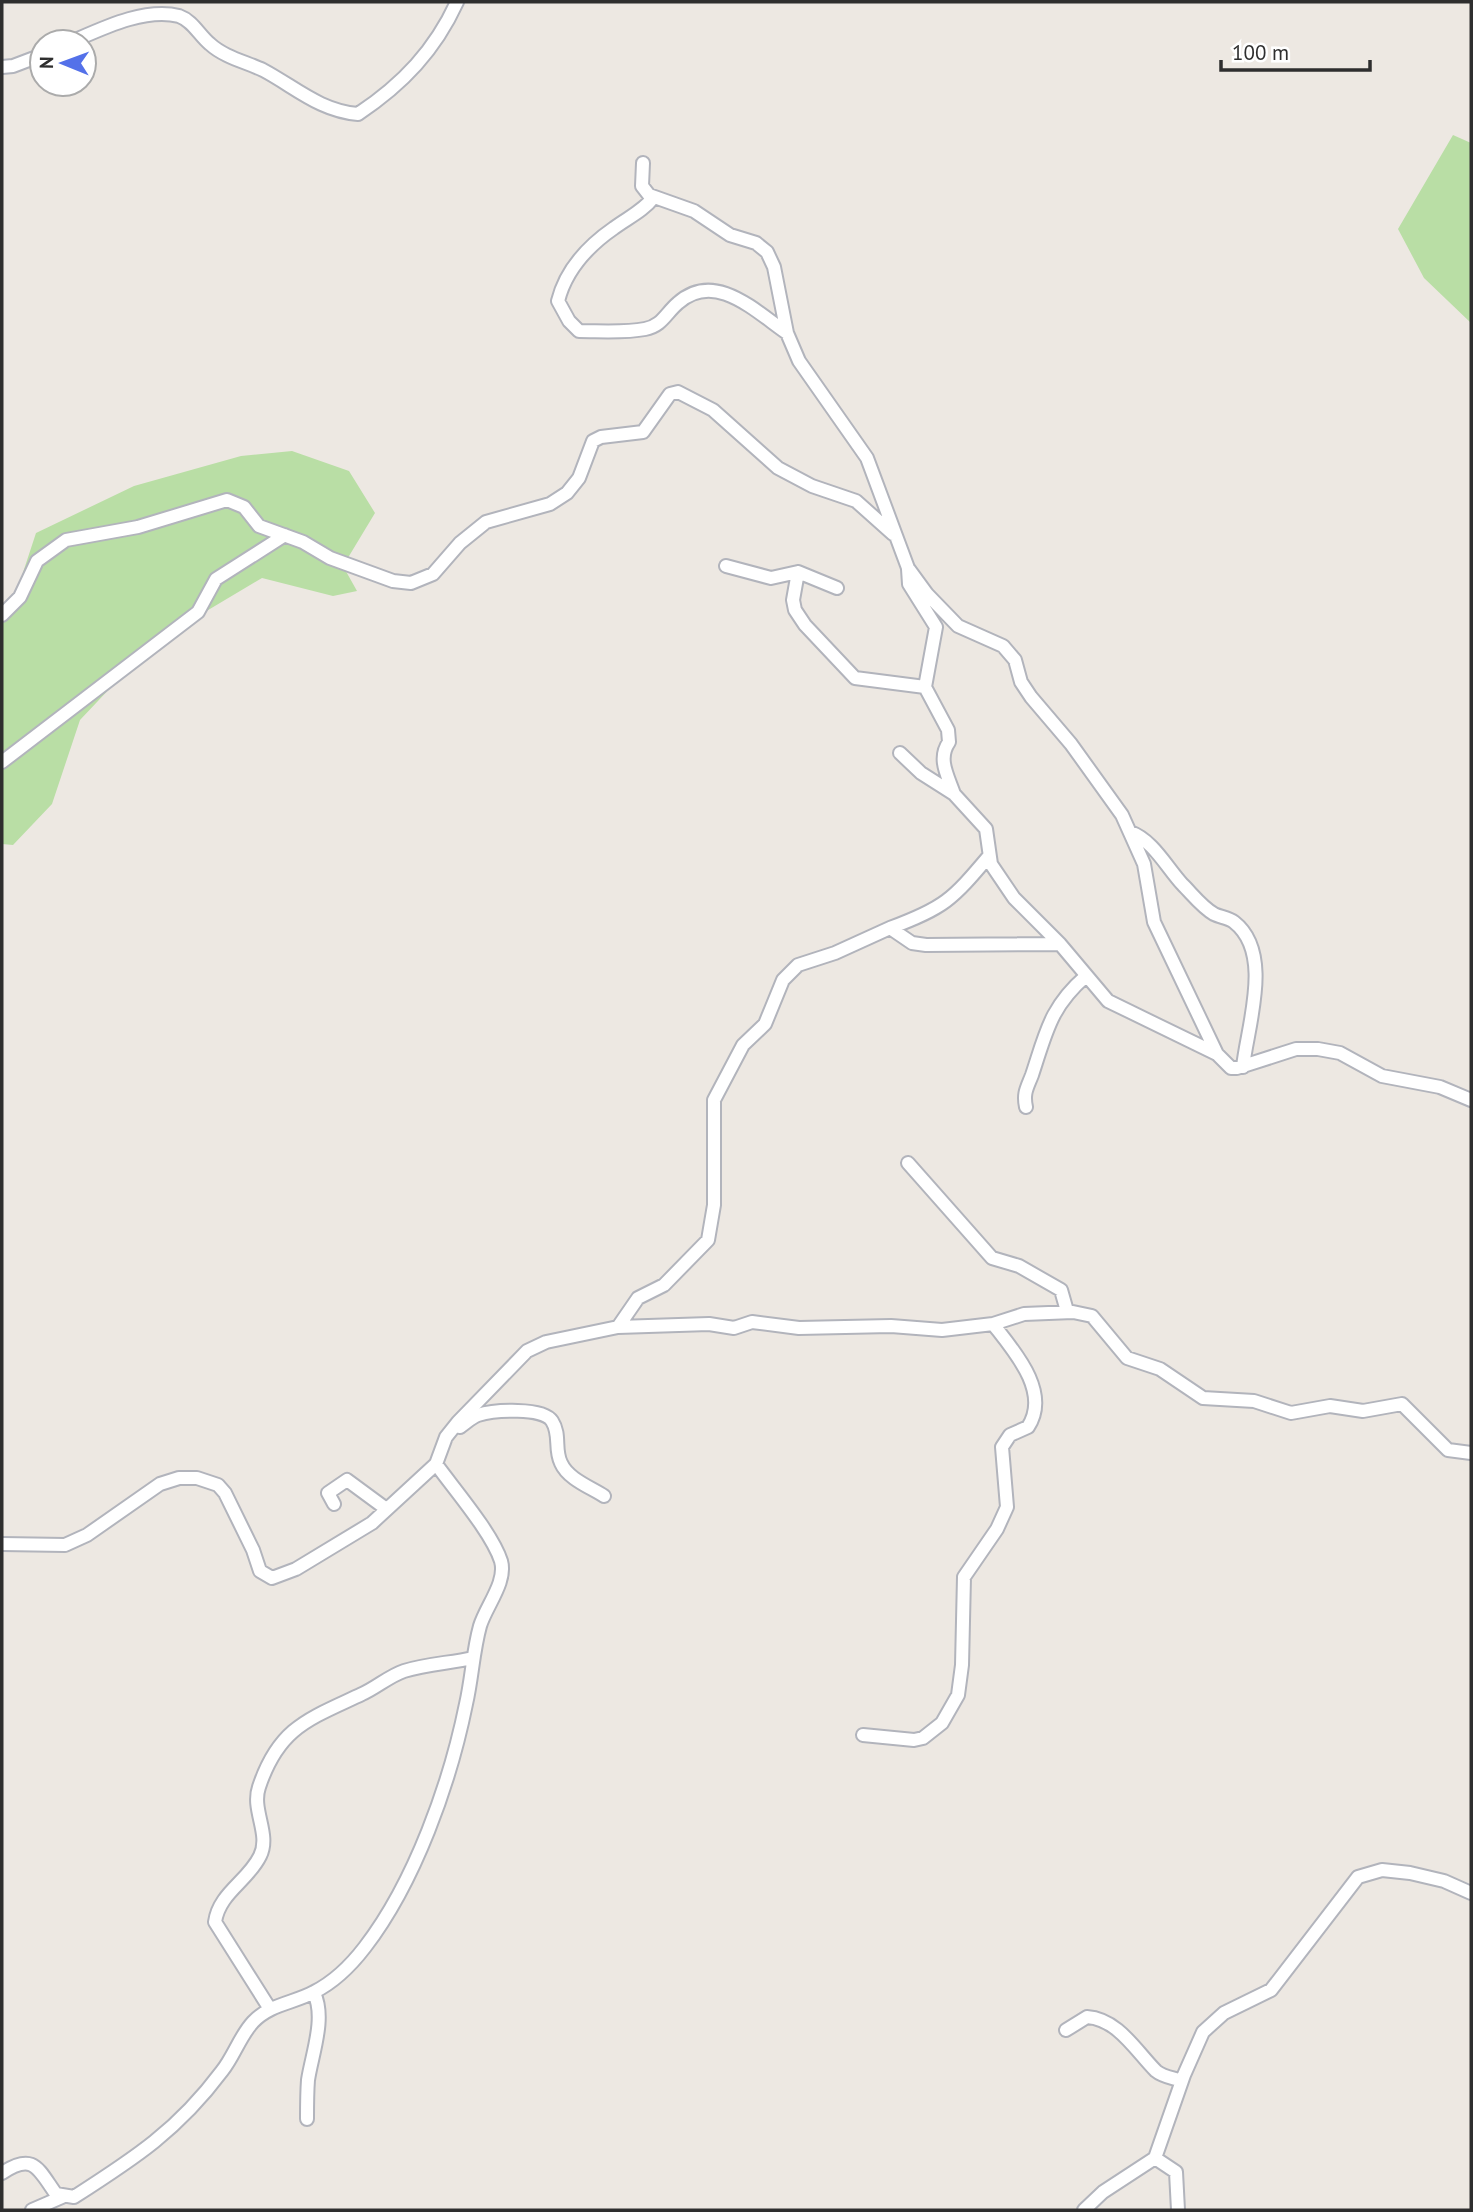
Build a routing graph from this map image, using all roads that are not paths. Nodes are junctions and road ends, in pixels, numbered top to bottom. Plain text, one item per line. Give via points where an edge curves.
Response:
1 (457, 2) edge
2 (98, 30) edge
3 (28, 60) edge
4 (2, 67) edge
5 (643, 163) dead end
6 (654, 197) junction
7 (787, 332) junction
8 (894, 534) junction
9 (285, 535) junction
10 (726, 566) dead end
11 (908, 568) junction
12 (798, 572) junction
13 (837, 588) dead end
14 (2, 615) edge
15 (925, 687) junction
16 (900, 753) dead end
17 (2, 762) edge
18 (954, 794) junction
19 (1130, 832) junction
20 (989, 856) junction
21 (890, 928) junction
22 (1060, 944) junction
23 (1086, 976) junction
24 (1217, 1054) junction
25 (1243, 1066) junction
26 (1471, 1100) edge
27 (1026, 1107) dead end
28 (908, 1163) dead end
29 (1067, 1311) junction
30 (993, 1324) junction
31 (618, 1327) junction
32 (446, 1437) junction
33 (1471, 1452) edge
34 (436, 1464) junction
35 (604, 1496) dead end
36 (334, 1504) dead end
37 (385, 1508) junction
38 (2, 1544) edge
39 (473, 1658) junction
40 (863, 1735) dead end
41 (1471, 1893) edge
42 (314, 1993) junction
43 (270, 2009) junction
44 (1066, 2029) dead end
45 (1182, 2081) junction
46 (307, 2119) dead end
47 (1154, 2158) junction
48 (2, 2173) edge
49 (62, 2197) junction
50 (32, 2210) edge
51 (1084, 2210) edge
52 (1178, 2210) edge

1 - 2 street via 423,62 359,114 317,104 219,50 179,16 117,21
3 - 4 street
5 - 6 street via 642,186
6 - 7 street via 694,211 730,236 756,243 767,252
6 - 7 street via 580,257 563,283 558,301 569,321 579,331 645,329 662,322 678,303 700,290 722,290
7 - 8 street via 809,380 867,458
8 - 9 street via 856,501 778,468 713,410 678,392 670,394 643,432 593,441 579,478 559,499 486,522 460,543 444,565 422,579 403,584 393,581 330,558
8 - 11 street
9 - 14 street via 259,526 244,507 226,500 138,527 66,540 37,561 20,597
9 - 17 street via 216,579 198,612
10 - 12 street via 771,578
11 - 15 street via 909,584 936,627
11 - 19 street via 958,626 1003,646 1031,697 1079,754
12 - 13 street
12 - 15 street via 795,610 855,678
15 - 18 street via 948,730 942,759
16 - 18 street via 921,774
18 - 20 street via 986,829
19 - 24 street via 1144,864 1154,922
19 - 25 street via 1149,845 1203,906 1234,922 1247,939 1256,980
20 - 21 street via 955,897
20 - 22 street via 1020,906
21 - 22 street via 912,943 926,945
21 - 31 street via 798,965 783,980 765,1024 743,1045 715,1100 710,1235 664,1285 633,1304
22 - 23 street
23 - 24 street via 1118,1007
23 - 27 street via 1056,1008 1046,1027 1024,1090
24 - 25 street via 1231,1068
25 - 26 street via 1296,1049 1318,1049 1340,1053 1382,1076 1440,1087
28 - 29 street via 992,1258 1019,1266 1060,1290
29 - 30 street via 1024,1314
29 - 33 street via 1092,1316 1127,1358 1160,1369 1203,1398 1254,1401 1291,1413 1330,1406 1363,1410 1402,1405 1448,1450
30 - 31 street via 942,1330 799,1328 752,1322 734,1328 709,1324
30 - 40 street via 1026,1369 1035,1413 1028,1427 1010,1435 1002,1447 1007,1507 964,1577 958,1695 942,1723 923,1738
31 - 32 street via 545,1342 527,1351
32 - 34 street
32 - 35 street via 477,1415 543,1413 557,1430 561,1464 572,1477
34 - 37 street
34 - 39 street via 501,1562 501,1576
36 - 37 street via 328,1493 347,1480
37 - 38 street via 372,1523 296,1569 272,1578 260,1571 225,1493 218,1485 197,1478 160,1484 65,1545
39 - 42 street via 448,1771 417,1857 365,1947
39 - 43 street via 403,1672 318,1713 296,1727 270,1760 256,1799 263,1836 260,1857 217,1910 215,1922
41 - 45 street via 1410,1873 1382,1870 1358,1877 1271,1990 1209,2025
42 - 43 street
42 - 46 street via 317,2026
43 - 49 street via 253,2022 224,2069 183,2119 123,2166 74,2197
44 - 45 street via 1087,2017 1098,2019 1131,2042 1156,2070
45 - 47 street
47 - 51 street via 1102,2192
47 - 52 street via 1176,2172
48 - 49 street via 28,2162
49 - 50 street

